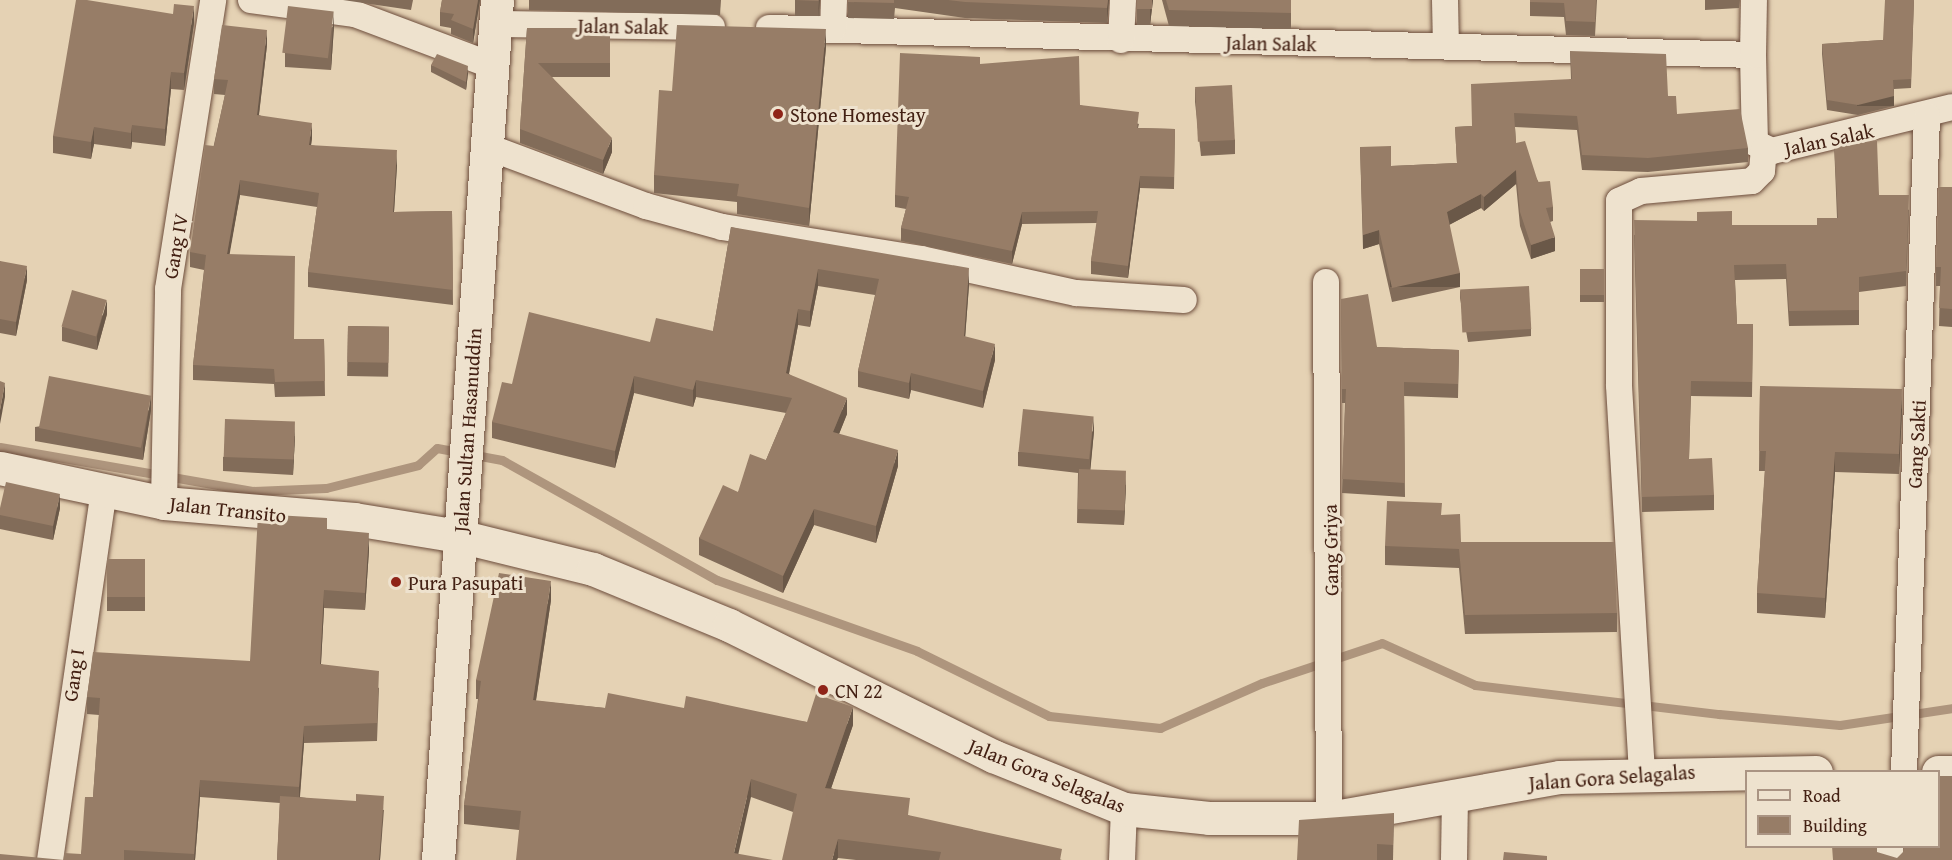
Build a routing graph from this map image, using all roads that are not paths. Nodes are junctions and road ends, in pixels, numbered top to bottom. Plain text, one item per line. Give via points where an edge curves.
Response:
1 (213, 0) edge
2 (251, 0) edge
3 (834, 0) edge
4 (1123, 0) edge
5 (1445, 0) edge
6 (1754, 0) edge
7 (497, 12) edge
8 (833, 29) junction
9 (1121, 40) junction
10 (1446, 46) junction
11 (1753, 55) junction
12 (493, 66) junction
13 (1952, 107) edge
14 (1927, 116) junction
15 (488, 147) junction
16 (1764, 150) junction
17 (1326, 282) dead end
18 (1184, 300) dead end
19 (0, 468) edge
20 (104, 492) junction
21 (165, 499) junction
22 (459, 536) junction
23 (1904, 770) edge
24 (1745, 772) edge
25 (1642, 773) junction
26 (1455, 794) junction
27 (1124, 809) junction
28 (1329, 818) junction
29 (50, 860) edge
30 (438, 860) edge
31 (1122, 860) edge
32 (1454, 860) edge

1 - 21 street, Gang IV via 168,289
2 - 12 street via 355,14
3 - 8 street
4 - 9 street
5 - 10 street
6 - 11 street
7 - 8 street, Jalan Salak
7 - 12 street, Jalan Sultan Hasanuddin
8 - 9 street, Jalan Salak
9 - 10 street, Jalan Salak
10 - 11 street, Jalan Salak
11 - 16 street, Jalan Salak via 1755,143
12 - 15 street, Jalan Sultan Hasanuddin
13 - 14 street, Jalan Salak
14 - 16 street, Jalan Salak
14 - 23 street, Gang Sakti
15 - 18 street via 646,206 722,227 921,259 1076,293
15 - 22 street, Jalan Sultan Hasanuddin
16 - 25 street via 1762,171 1752,181 1641,191 1619,201 1619,385
17 - 28 street, Gang Griya via 1331,627
19 - 20 street, Jalan Transito
20 - 21 street, Jalan Transito
20 - 29 street, Gang I via 76,650
21 - 22 street, Jalan Transito via 354,519
22 - 27 street, Jalan Gora Selagalas via 593,569 729,626 993,756
22 - 30 street, Jalan Sultan Hasanuddin
24 - 25 street, Jalan Gora Selagalas
25 - 26 street, Jalan Gora Selagalas via 1559,777
26 - 28 street, Jalan Gora Selagalas
26 - 32 street
27 - 28 street, Jalan Gora Selagalas via 1209,818
27 - 31 street

